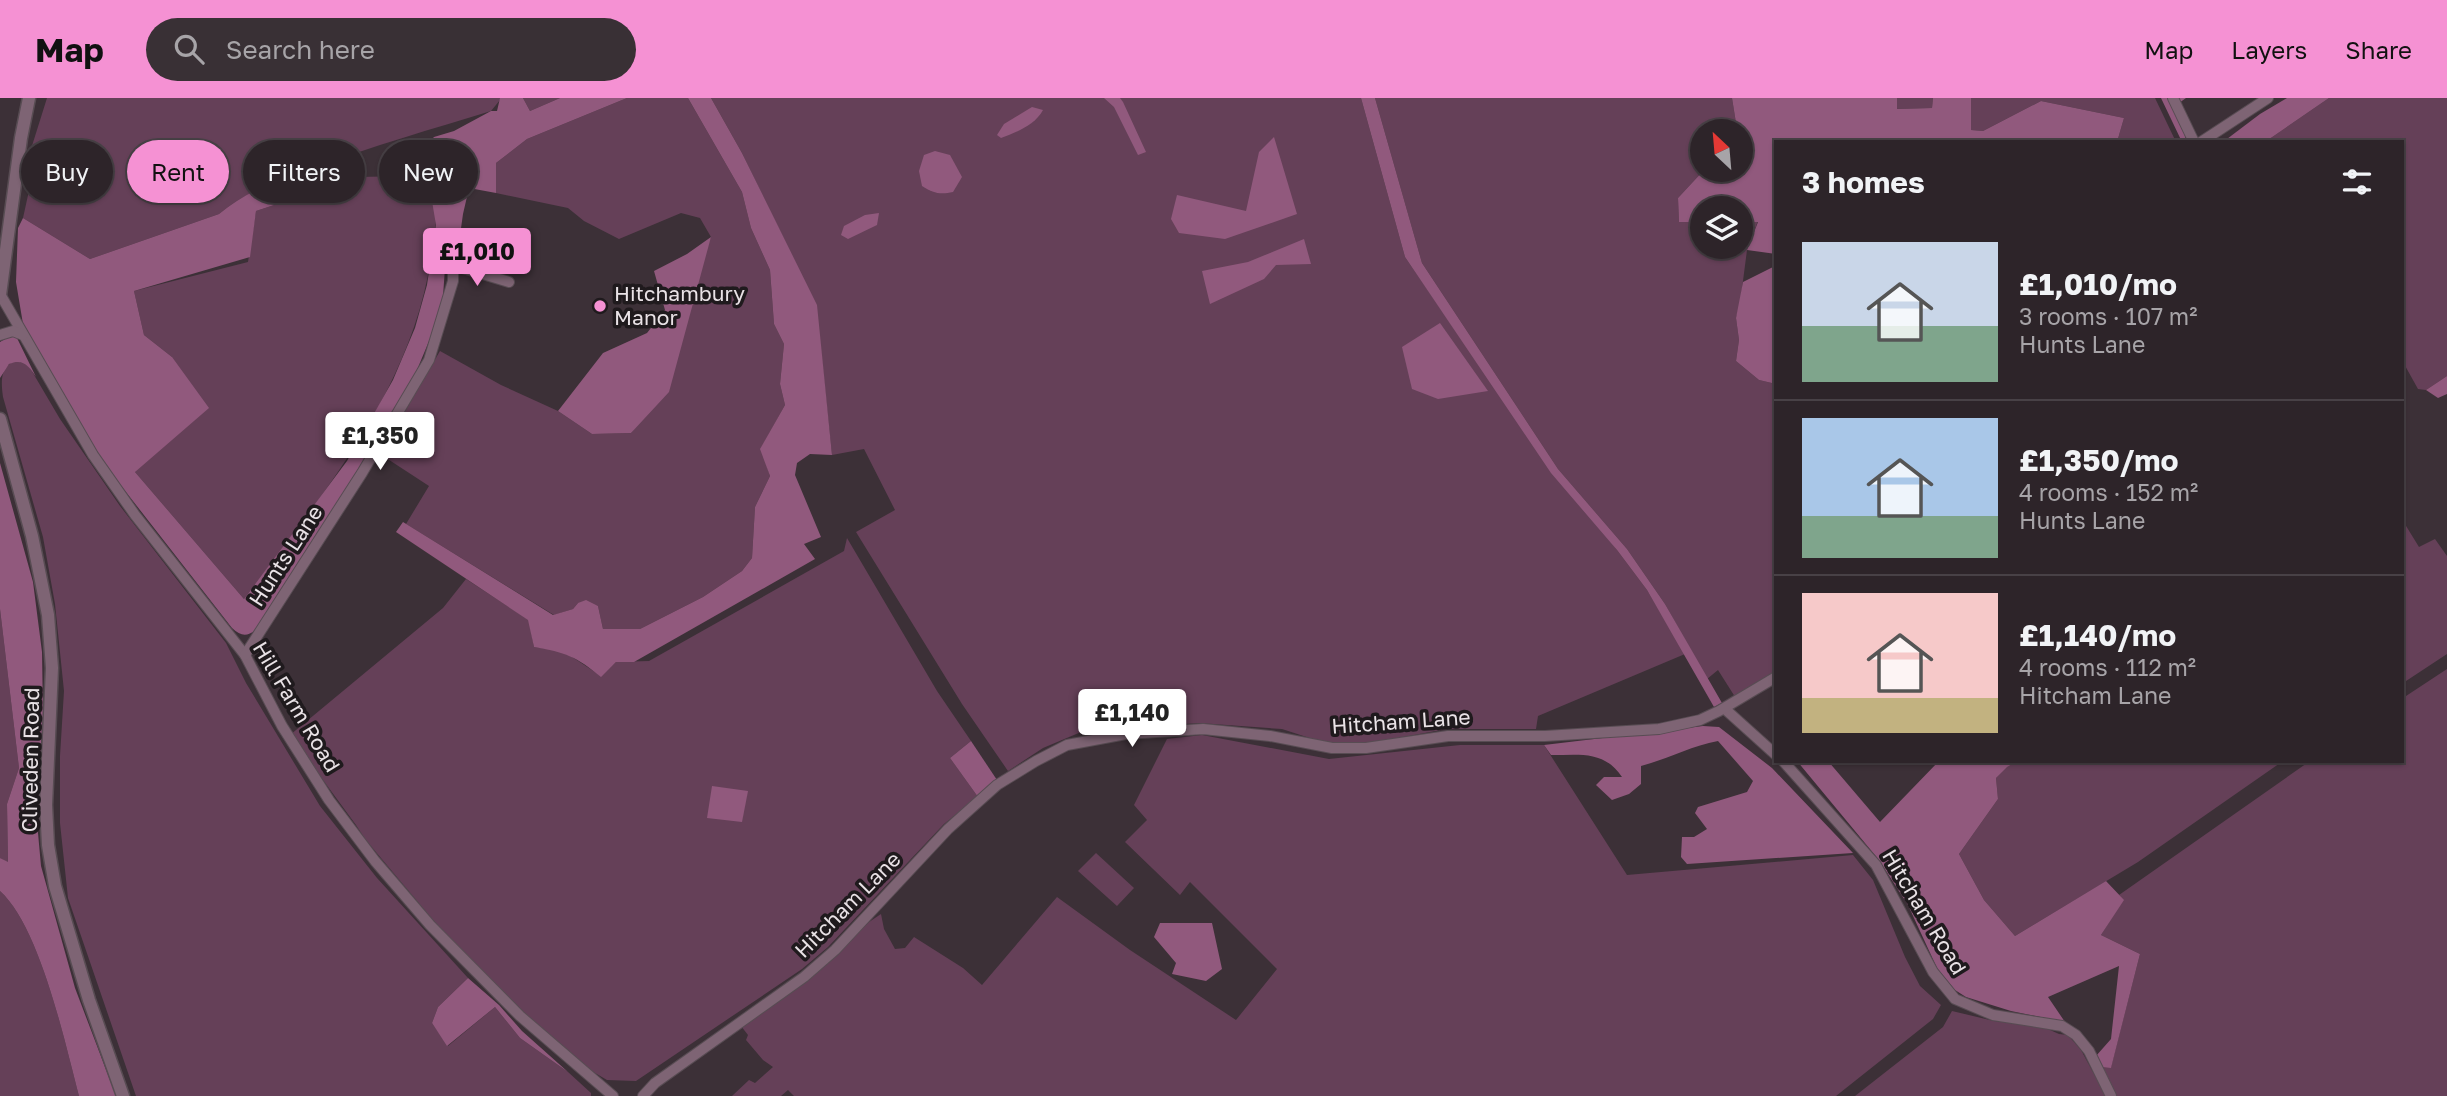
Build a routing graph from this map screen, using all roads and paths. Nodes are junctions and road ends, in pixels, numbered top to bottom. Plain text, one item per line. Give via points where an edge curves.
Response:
1 (29, 98) edge
2 (2173, 98) edge
3 (2268, 98) edge
4 (2193, 140) edge
5 (2204, 140) edge
6 (509, 282) dead end
7 (0, 295) edge
8 (0, 335) edge
9 (24, 335) junction
10 (0, 419) edge
11 (245, 655) junction
12 (1774, 678) edge
13 (1725, 709) junction
14 (1774, 753) edge
15 (1785, 763) edge
16 (123, 1096) edge
17 (613, 1096) edge
18 (643, 1096) edge
19 (2111, 1096) edge

1 - 7 street
2 - 4 street
3 - 5 street
6 - 11 street, Hunts Lane via 453,265 453,281 429,360
7 - 9 street, Hill Farm Road
8 - 9 street via 13,331
9 - 11 street, Hill Farm Road via 100,465
10 - 16 street, Cliveden Road via 48,615 52,668 48,845 55,886
11 - 17 street, Hill Farm Road via 302,758 375,861 430,925 520,1016
12 - 13 street, Hitcham Lane
13 - 14 street
13 - 18 street, Hitcham Lane via 1659,729 1448,736 1366,748 1332,748 1203,729 1126,734 1068,745 998,785 948,829 835,950
15 - 19 street, Hitcham Road via 1876,865 1933,972 1955,999 1993,1015 2062,1026 2089,1051

